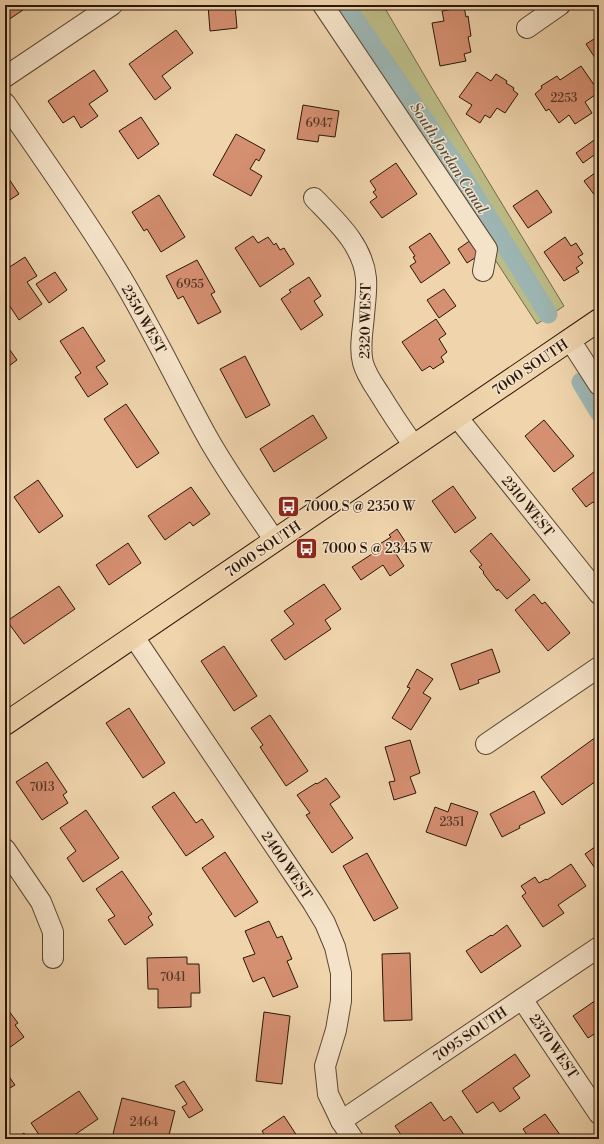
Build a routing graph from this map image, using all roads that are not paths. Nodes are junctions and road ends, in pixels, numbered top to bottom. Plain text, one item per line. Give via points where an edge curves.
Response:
1 (112, 5) edge
2 (324, 5) edge
3 (560, 5) edge
4 (527, 28) dead end
5 (5, 77) edge
6 (5, 103) edge
7 (314, 198) dead end
8 (483, 271) dead end
9 (599, 320) edge
10 (570, 340) junction
11 (599, 385) edge
12 (457, 417) junction
13 (414, 446) junction
14 (275, 541) junction
15 (599, 594) edge
16 (134, 637) junction
17 (599, 667) edge
18 (5, 724) edge
19 (486, 744) dead end
20 (5, 849) edge
21 (599, 947) edge
22 (53, 958) dead end
23 (522, 999) junction
24 (599, 1114) edge
25 (341, 1121) junction
26 (353, 1139) edge

1 - 5 street
2 - 8 street via 487,249
3 - 4 street
6 - 14 street, 2350 WEST via 121,277 204,432
7 - 13 street, 2320 WEST via 339,224 360,255 366,279 363,363 367,374
9 - 10 main road, 7000 SOUTH
10 - 11 street
10 - 12 main road, 7000 SOUTH
12 - 13 main road, 7000 SOUTH
12 - 15 street, 2310 WEST
13 - 14 main road, 7000 SOUTH
14 - 16 main road, 7000 SOUTH
16 - 18 main road, 7000 SOUTH
16 - 25 street, 2400 WEST via 325,922 335,947 341,973 342,1001 326,1066 328,1094
17 - 19 street
20 - 22 street via 41,902 53,932
21 - 23 street, 7095 SOUTH
23 - 24 street, 2370 WEST
23 - 25 street, 7095 SOUTH
25 - 26 street, 2400 WEST

